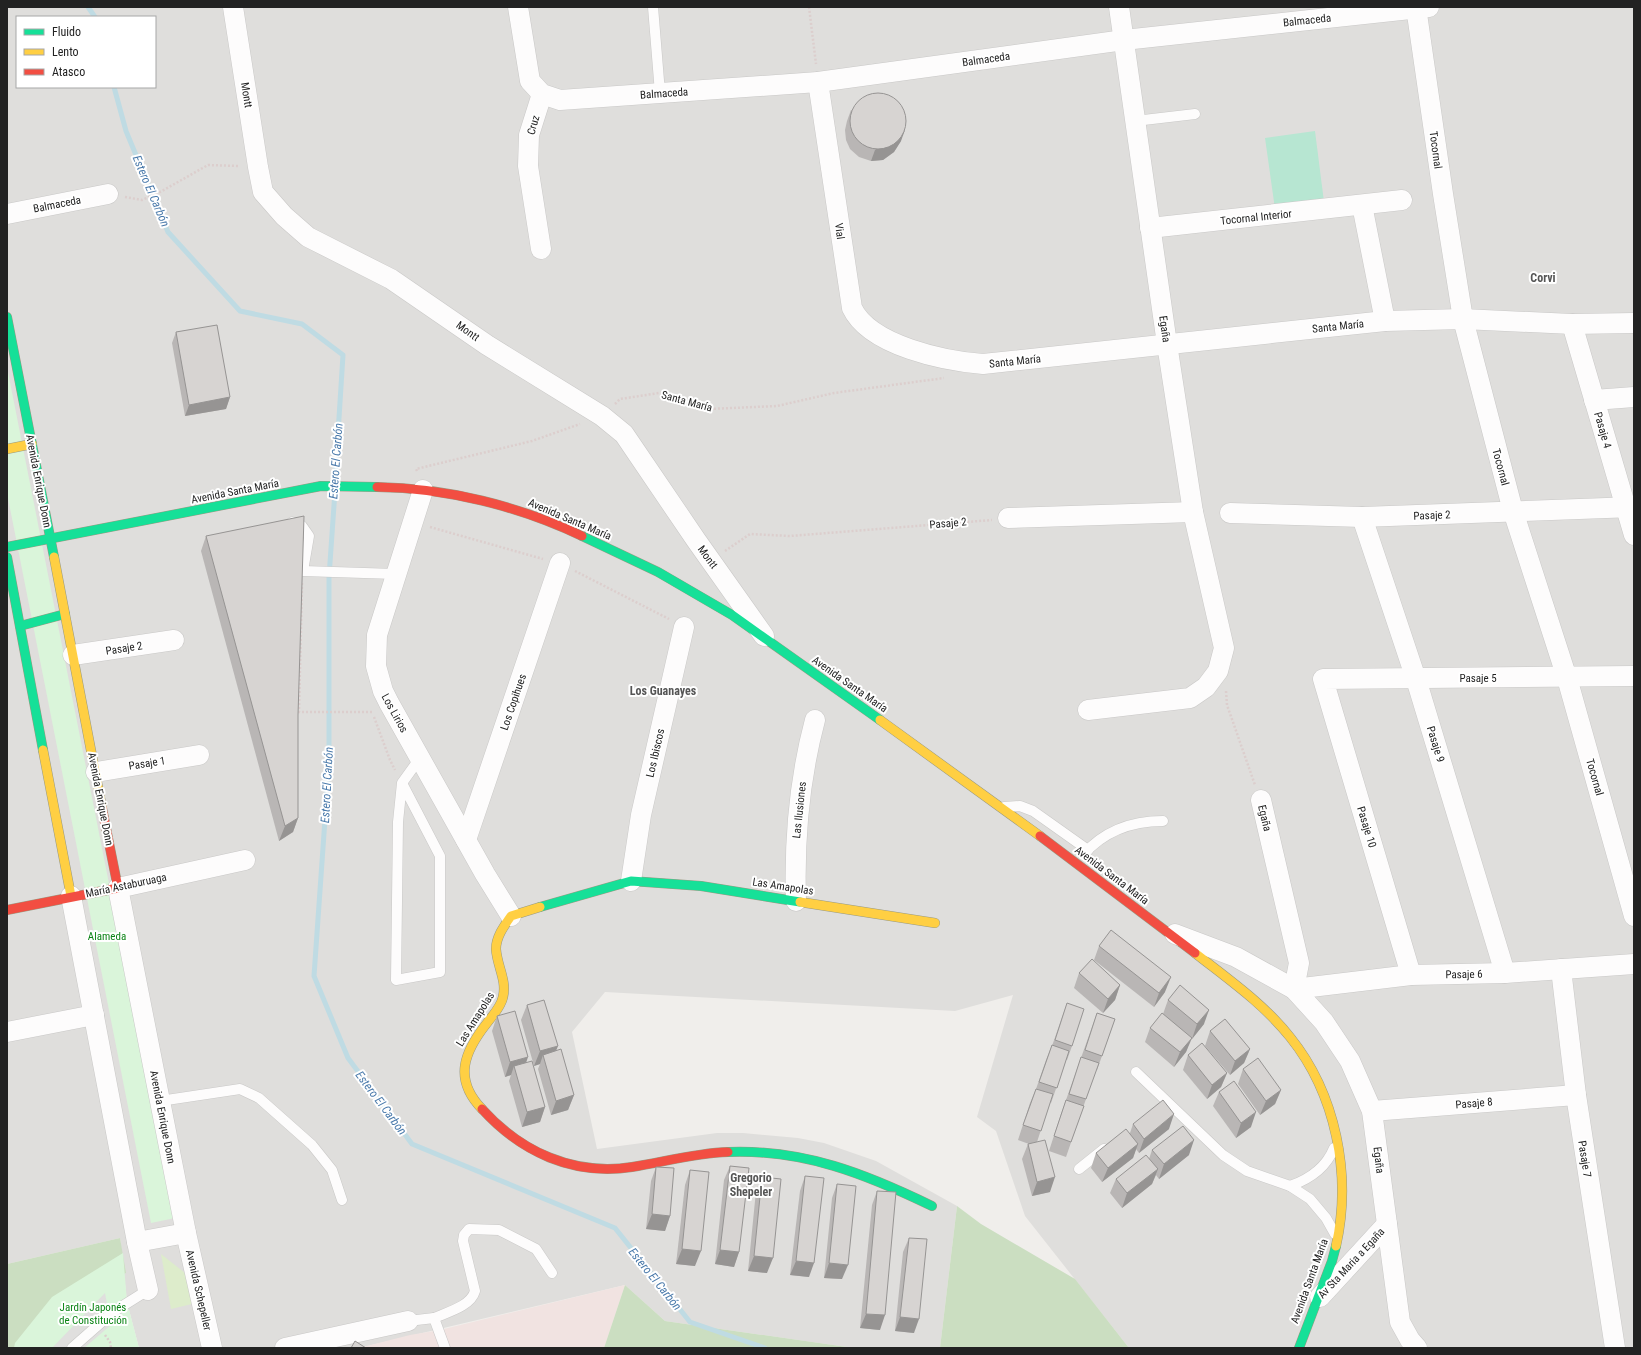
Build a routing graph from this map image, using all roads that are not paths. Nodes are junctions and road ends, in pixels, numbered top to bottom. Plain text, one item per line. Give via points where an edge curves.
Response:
1 (232, 7) edge
2 (518, 7) edge
3 (653, 7) edge
4 (1119, 7) edge
5 (1421, 7) edge
6 (1124, 40) junction
7 (818, 82) junction
8 (660, 93) junction
9 (542, 94) junction
10 (1195, 114) dead end
11 (1135, 121) junction
12 (108, 194) dead end
13 (1402, 200) dead end
14 (1362, 205) junction
15 (7, 214) edge
16 (1150, 228) junction
17 (541, 249) dead end
18 (7, 317) edge
19 (1463, 319) junction
20 (1385, 321) junction
21 (1634, 323) edge
22 (1572, 324) junction
23 (1167, 344) junction
24 (984, 364) joint
25 (1634, 396) edge
26 (1594, 400) junction
27 (32, 444) junction
28 (7, 449) edge
29 (423, 490) junction
30 (1630, 507) edge
31 (1513, 511) junction
32 (1193, 512) junction
33 (1230, 513) dead end
34 (1362, 517) junction
35 (1008, 518) road end
36 (284, 523) edge
37 (1634, 535) edge
38 (50, 539) junction
39 (7, 547) edge
40 (7, 557) edge
41 (560, 563) dead end
42 (395, 574) junction
43 (65, 614) junction
44 (20, 626) junction
45 (684, 627) dead end
46 (174, 640) dead end
47 (767, 640) junction
48 (73, 655) junction
49 (1634, 676) edge
50 (1416, 678) junction
51 (1567, 678) junction
52 (1322, 679) joint
53 (1088, 710) dead end
54 (815, 720) dead end
55 (199, 755) dead end
56 (420, 758) junction
57 (96, 772) junction
58 (402, 783) junction
59 (1261, 800) road end
60 (1001, 807) junction
61 (1163, 821) dead end
62 (466, 840) junction
63 (1088, 850) junction
64 (245, 860) dead end
65 (1077, 863) junction
66 (631, 881) junction
67 (118, 888) junction
68 (71, 896) junction
69 (796, 900) junction
70 (7, 910) edge
71 (511, 916) junction
72 (1634, 916) edge
73 (934, 923) dead end
74 (1164, 929) junction
75 (1634, 964) edge
76 (1561, 969) junction
77 (1505, 973) junction
78 (1411, 975) junction
79 (1294, 989) junction
80 (94, 1015) junction
81 (7, 1032) edge
82 (1136, 1072) dead end
83 (1576, 1095) junction
84 (160, 1100) junction
85 (1372, 1111) junction
86 (1337, 1138) junction
87 (1110, 1145) edge
88 (1079, 1169) dead end
89 (1290, 1186) junction
90 (342, 1200) dead end
91 (932, 1206) dead end
92 (1387, 1224) junction
93 (186, 1233) junction
94 (1337, 1240) junction
95 (137, 1242) junction
96 (552, 1273) dead end
97 (148, 1290) joint
98 (1316, 1302) junction
99 (434, 1318) junction
100 (408, 1321) joint
101 (72, 1348) edge
102 (212, 1348) edge
103 (285, 1348) edge
104 (445, 1348) edge
105 (1299, 1348) edge
106 (1418, 1348) edge
107 (1614, 1348) edge

1 - 47 street, Montt via 264,192 284,216 308,237 391,279 487,345 602,416 624,434
2 - 9 street via 530,81
3 - 8 lane
4 - 6 street, Egaña
5 - 6 street, Balmaceda
5 - 19 street, Tocornal via 1443,194
6 - 7 street, Balmaceda
6 - 11 street, Egaña
7 - 8 street, Balmaceda
7 - 24 street, Vial via 850,301 856,316 874,332 914,350 948,360
8 - 9 street, Balmaceda via 560,100
9 - 17 street, Cruz via 529,135 528,166
10 - 11 lane
11 - 16 street, Egaña
12 - 15 street, Balmaceda
13 - 14 street, Tocornal Interior
14 - 16 street, Tocornal Interior
14 - 20 street
16 - 23 street, Egaña
18 - 27 street, Avenida Enrique Donn
19 - 20 street, Santa María
19 - 22 street, Santa María
19 - 31 street, Tocornal
20 - 23 street, Santa María
21 - 22 street, Santa María
22 - 26 street, Pasaje 4
23 - 24 street, Santa María
23 - 32 street, Egaña
25 - 26 street
26 - 30 street, Pasaje 4
27 - 28 street
27 - 38 street, Avenida Enrique Donn
29 - 38 street, Avenida Santa María via 363,485 321,486
29 - 42 street, Los Lirios
29 - 47 street, Avenida Santa María via 498,505 583,535 696,593
30 - 31 street, Pasaje 2
30 - 37 street, Pasaje 4
31 - 34 street, Pasaje 2
31 - 51 street, Tocornal
32 - 35 street
32 - 53 street, Egaña via 1224,648 1218,671 1206,687 1190,698
33 - 34 street, Pasaje 2
34 - 50 street, Pasaje 9
36 - 42 lane via 292,522 302,526 309,536 303,571
38 - 39 street, Avenida Santa María
38 - 43 street, Avenida Enrique Donn
40 - 44 street
41 - 62 street, Los Copihues
42 - 56 street, Los Lirios via 377,635 376,666 383,691
43 - 44 street
43 - 48 street, Avenida Enrique Donn
44 - 68 street
45 - 66 street, Los Ibiscos via 640,816
46 - 48 street, Pasaje 2
47 - 60 street, Avenida Santa María
48 - 57 street, Avenida Enrique Donn
49 - 51 street, Pasaje 5
50 - 51 street, Pasaje 5
50 - 52 street, Pasaje 5
50 - 77 street, Pasaje 9
51 - 72 street, Tocornal
52 - 78 street, Pasaje 10
54 - 69 street, Las Ilusiones via 799,796 795,865
55 - 57 street, Pasaje 1
56 - 58 lane
56 - 62 street, Los Lirios
57 - 67 street, Avenida Enrique Donn
58 - 58 lane via 398,822 396,980 440,972 440,856
59 - 79 street, Egaña via 1299,963
60 - 63 lane via 1027,808
60 - 65 street, Avenida Santa María
61 - 63 lane via 1125,826 1102,838
62 - 71 street, Los Lirios
63 - 65 lane
64 - 67 street, María Astaburuaga
65 - 74 street, Avenida Santa María
66 - 69 street, Las Amapolas via 701,886
66 - 71 street, Las Amapolas
67 - 68 street, María Astaburuaga
67 - 84 street, Avenida Enrique Donn
68 - 70 street, María Astaburuaga
68 - 80 street
69 - 73 street, Las Amapolas
71 - 91 street, Las Amapolas via 502,930 496,953 504,974 502,1003 470,1047 465,1057 464,1077 466,1087 474,1100 496,1124 523,1146 555,1161 591,1169 631,1167 701,1154 759,1152 788,1155 845,1167
74 - 79 street, Egaña via 1236,957
74 - 86 street, Avenida Santa María via 1231,981 1290,1036 1307,1061 1324,1095
75 - 76 street, Pasaje 6
76 - 77 street, Pasaje 6
76 - 83 street, Pasaje 7
77 - 78 street, Pasaje 6
78 - 79 street, Pasaje 6
79 - 85 street, Egaña via 1324,1022 1350,1061
80 - 81 street
80 - 95 street
82 - 89 lane via 1163,1104 1223,1155 1247,1171
83 - 85 street, Pasaje 8
83 - 107 street, Pasaje 7
84 - 90 lane via 240,1089 259,1098 312,1145 332,1170
84 - 93 street, Avenida Enrique Donn
85 - 92 street, Egaña
86 - 89 lane via 1334,1150 1320,1169 1311,1177
86 - 94 street, Avenida Santa María via 1343,1198
87 - 88 lane
89 - 94 lane via 1319,1208
92 - 98 street, Av Sta Maria a Egaña
92 - 106 street, Egaña via 1400,1322 1410,1340
93 - 95 street
93 - 102 street, Avenida Schepeller
94 - 98 street, Avenida Santa María via 1332,1261
95 - 97 street
96 - 99 lane via 536,1249 499,1230 468,1229 463,1241 475,1291 473,1298
97 - 101 lane via 113,1312
98 - 105 street, Avenida Santa María
99 - 100 lane
99 - 104 lane
100 - 103 street

